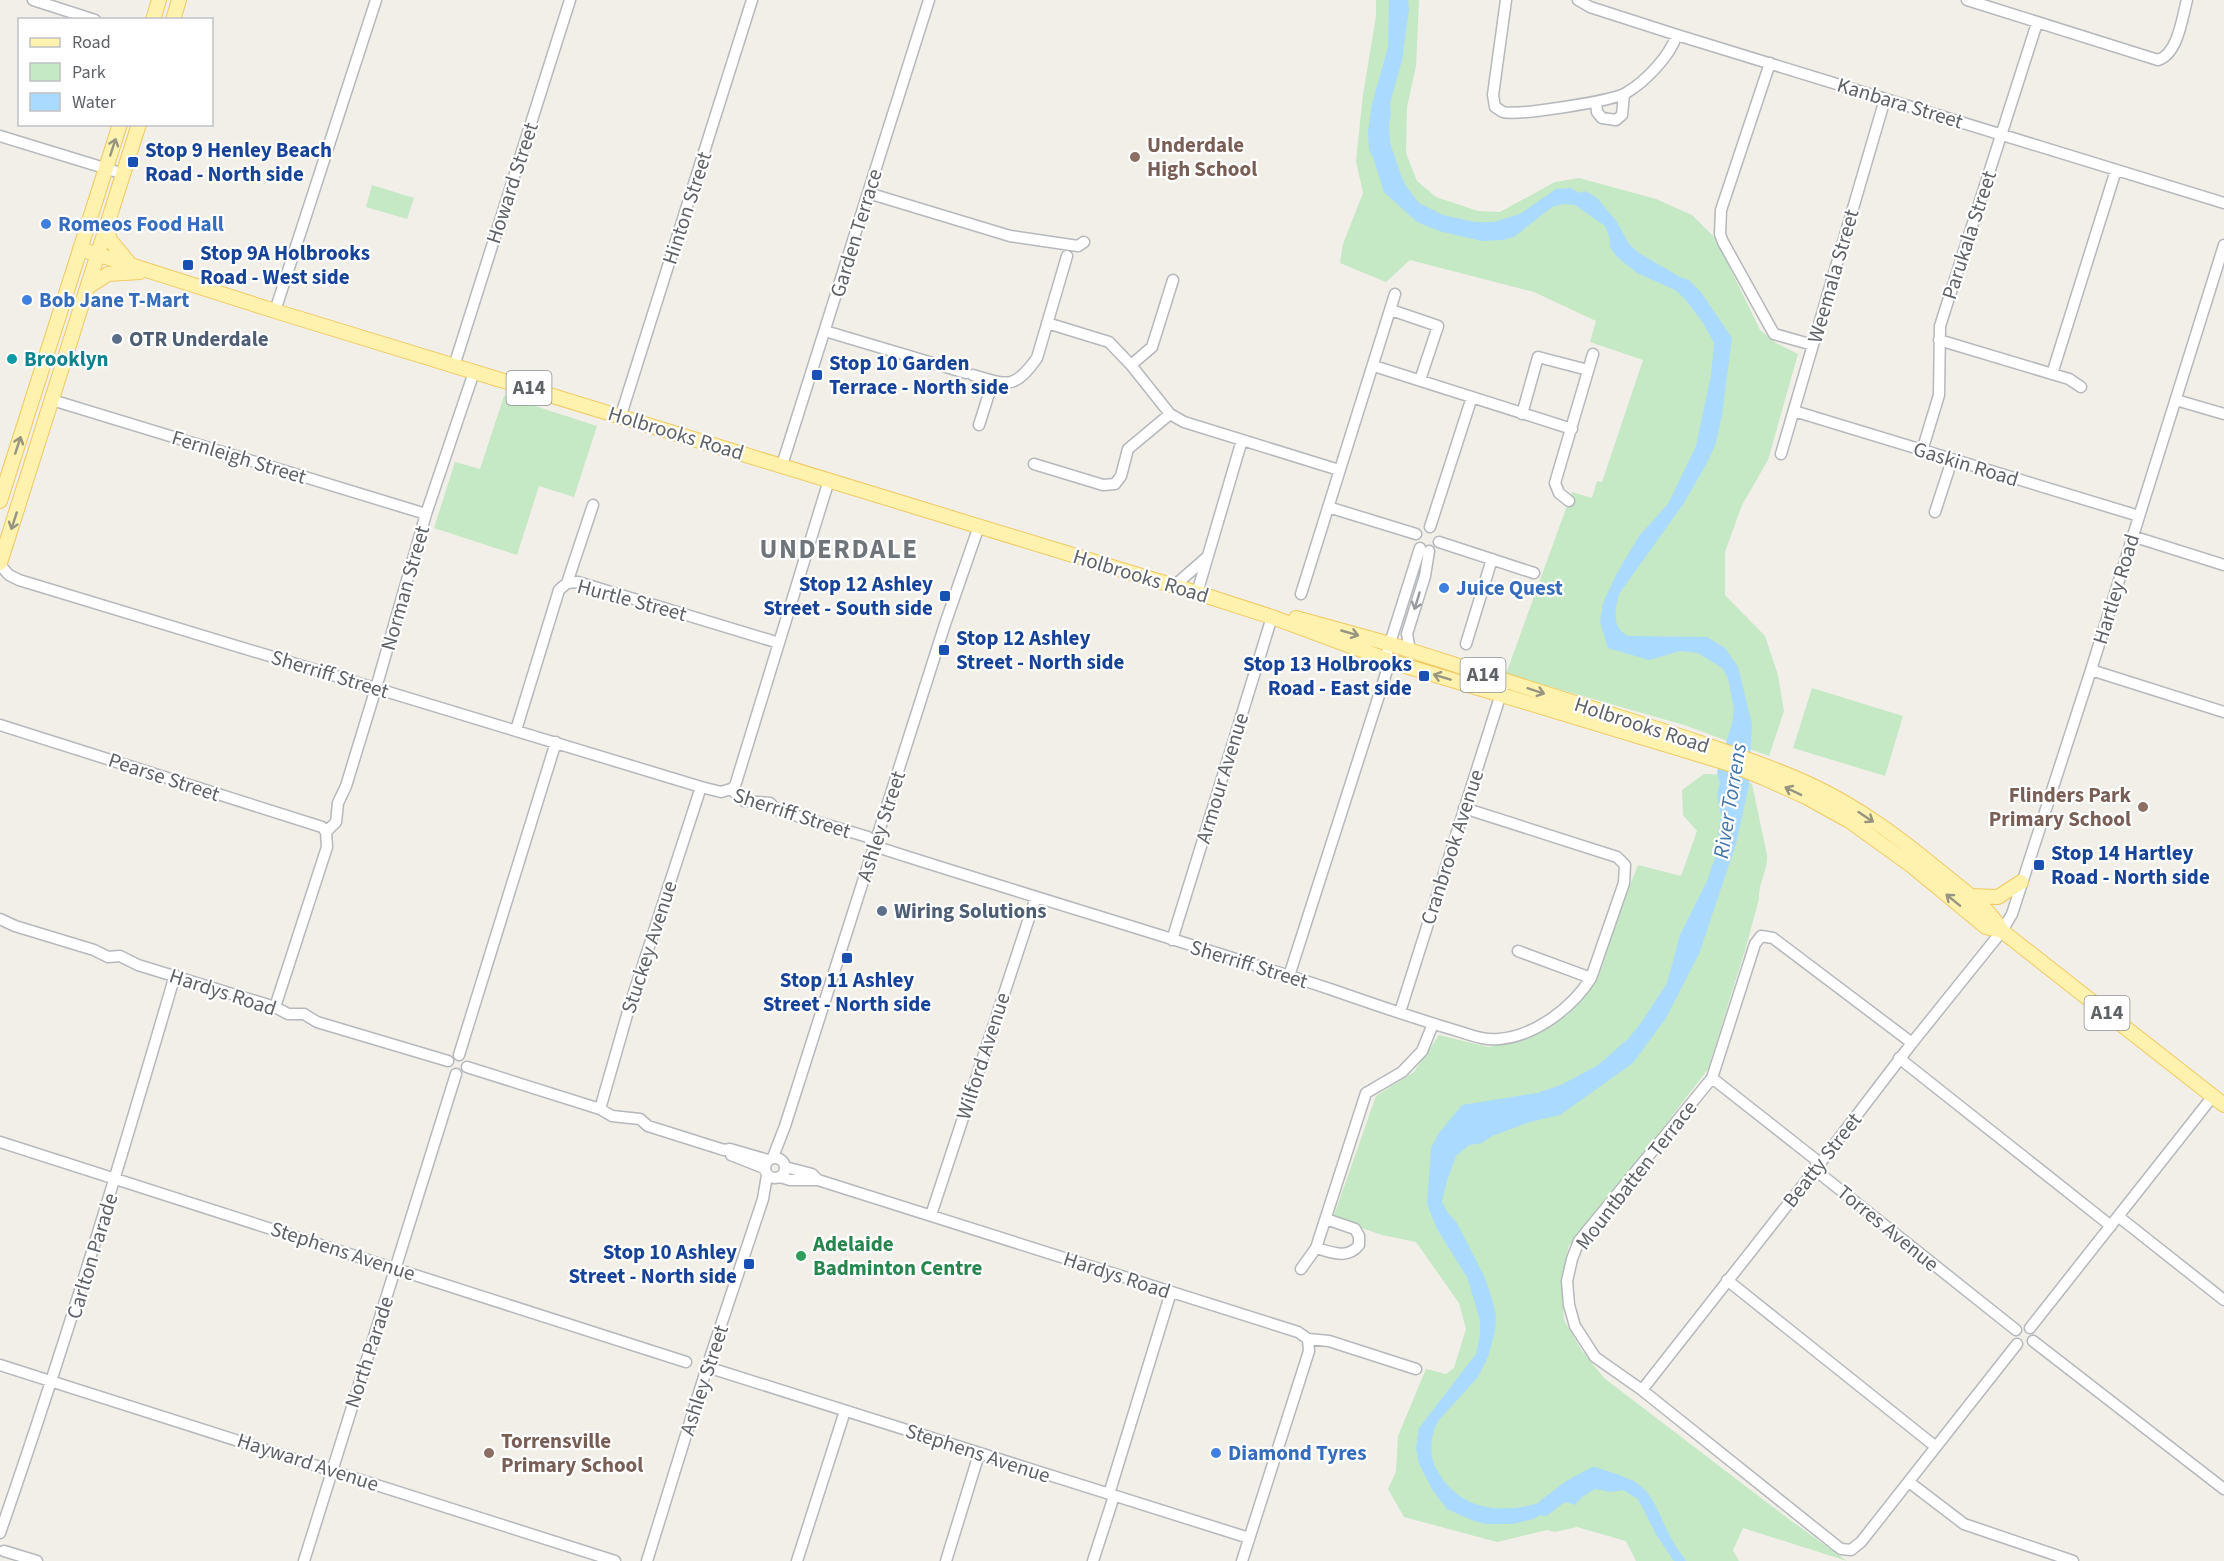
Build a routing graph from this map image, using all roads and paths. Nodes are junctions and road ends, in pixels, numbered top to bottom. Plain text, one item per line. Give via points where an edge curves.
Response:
1 (33, 0) edge
2 (159, 0) edge
3 (179, 0) edge
4 (376, 0) edge
5 (570, 0) edge
6 (752, 0) edge
7 (929, 0) edge
8 (1506, 0) edge
9 (1578, 0) edge
10 (1967, 0) edge
11 (2187, 0) edge
12 (89, 18) edge
13 (154, 18) edge
14 (174, 18) edge
15 (2037, 22) junction
16 (1677, 35) junction
17 (1770, 63) junction
18 (1624, 94) junction
19 (1885, 99) junction
20 (1596, 102) junction
21 (119, 126) edge
22 (139, 126) edge
23 (2001, 134) junction
24 (0, 136) edge
25 (106, 169) junction
26 (2115, 170) junction
27 (124, 174) junction
28 (868, 193) junction
29 (2224, 203) edge
30 (107, 228) junction
31 (1084, 242) dead end
32 (2224, 247) edge
33 (80, 249) junction
34 (98, 254) junction
35 (1067, 256) dead end
36 (130, 264) junction
37 (160, 274) junction
38 (1173, 280) dead end
39 (88, 287) junction
40 (1395, 294) dead end
41 (1391, 310) junction
42 (275, 311) junction
43 (1047, 323) junction
44 (825, 331) junction
45 (1939, 340) junction
46 (1813, 345) junction
47 (1593, 354) dead end
48 (1131, 365) junction
49 (454, 366) junction
50 (1374, 366) junction
51 (1588, 370) junction
52 (474, 372) junction
53 (2052, 374) junction
54 (1420, 380) junction
55 (993, 381) junction
56 (2081, 387) dead end
57 (1472, 397) junction
58 (52, 400) junction
59 (2176, 400) junction
60 (1794, 411) junction
61 (1170, 414) junction
62 (1522, 414) junction
63 (2224, 414) edge
64 (621, 415) junction
65 (979, 425) dead end
66 (1572, 429) junction
67 (1242, 440) junction
68 (1922, 451) junction
69 (1781, 454) dead end
70 (1952, 460) junction
71 (1034, 464) dead end
72 (782, 465) junction
73 (1339, 470) junction
74 (829, 480) junction
75 (0, 501) edge
76 (1569, 501) dead end
77 (593, 504) dead end
78 (1328, 507) junction
79 (1935, 512) dead end
80 (426, 514) junction
81 (2139, 516) junction
82 (979, 526) junction
83 (1430, 527) junction
84 (1416, 534) junction
85 (2132, 536) junction
86 (1439, 542) junction
87 (1424, 549) junction
88 (1208, 555) junction
89 (1492, 559) junction
90 (0, 564) edge
91 (2224, 565) edge
92 (1534, 573) dead end
93 (567, 583) junction
94 (1174, 586) junction
95 (1300, 594) dead end
96 (1203, 595) junction
97 (1272, 617) junction
98 (779, 643) junction
99 (1390, 644) junction
100 (1466, 644) dead end
101 (1410, 651) junction
102 (1387, 660) junction
103 (2091, 670) junction
104 (376, 688) junction
105 (1502, 688) junction
106 (2224, 712) edge
107 (0, 725) edge
108 (516, 730) junction
109 (556, 742) junction
110 (701, 787) junction
111 (731, 789) junction
112 (1464, 808) junction
113 (326, 832) junction
114 (874, 846) junction
115 (2021, 882) junction
116 (1970, 896) junction
117 (1036, 897) junction
118 (0, 919) edge
119 (2002, 930) junction
120 (1172, 940) junction
121 (1518, 951) dead end
122 (175, 975) junction
123 (1288, 976) junction
124 (1590, 978) junction
125 (275, 1007) junction
126 (1400, 1012) junction
127 (1433, 1024) junction
128 (1911, 1043) junction
129 (459, 1055) junction
130 (1899, 1058) junction
131 (448, 1061) junction
132 (467, 1067) junction
133 (456, 1074) junction
134 (1712, 1078) junction
135 (2218, 1100) edge
136 (600, 1108) junction
137 (0, 1142) edge
138 (1818, 1166) junction
139 (774, 1168) junction
140 (116, 1178) junction
141 (931, 1215) junction
142 (2119, 1217) junction
143 (1326, 1219) junction
144 (2111, 1226) junction
145 (1316, 1248) junction
146 (396, 1268) junction
147 (1301, 1269) dead end
148 (1727, 1280) junction
149 (1171, 1292) junction
150 (2224, 1300) edge
151 (2030, 1328) junction
152 (2016, 1330) junction
153 (1308, 1339) junction
154 (2033, 1341) junction
155 (2017, 1344) junction
156 (686, 1362) dead end
157 (0, 1365) edge
158 (707, 1368) junction
159 (1416, 1369) dead end
160 (52, 1381) junction
161 (1642, 1390) junction
162 (845, 1411) junction
163 (1936, 1447) junction
164 (979, 1454) junction
165 (331, 1470) junction
166 (1909, 1482) junction
167 (2224, 1489) edge
168 (1111, 1495) junction
169 (0, 1533) edge
170 (1249, 1538) junction
171 (0, 1539) edge
172 (2, 1553) edge
173 (1850, 1555) edge
174 (37, 1561) edge
175 (304, 1561) edge
176 (615, 1561) edge
177 (648, 1561) edge
178 (797, 1561) edge
179 (945, 1561) edge
180 (1094, 1561) edge
181 (1242, 1561) edge
182 (2073, 1561) edge

1 - 12 street
2 - 13 main road
3 - 14 main road
4 - 42 street
5 - 49 street, Howard Street
6 - 64 street, Hinton Street
7 - 28 street, Garden Terrace
8 - 20 street via 1493,95 1495,107 1502,112 1518,112
9 - 16 street, Kanbara Street
10 - 15 street
11 - 15 street via 2170,52 2164,58 2153,59
15 - 23 street, Parukala Street
16 - 17 street, Kanbara Street
16 - 18 street via 1673,47 1649,74
17 - 19 street, Kanbara Street
17 - 46 street via 1721,210 1720,234 1774,334
18 - 20 street
18 - 20 street via 1622,115 1616,120 1602,118
19 - 23 street, Kanbara Street
19 - 46 street, Weemala Street
25 -> 21 main road
22 - 27 main road
23 - 26 street, Kanbara Street
23 - 45 street, Parukala Street via 1940,326
24 - 25 street
25 - 27 street
25 - 33 main road
26 - 29 street, Kanbara Street
26 - 53 street
27 - 30 main road
28 - 31 street via 1010,236 1078,246
28 - 44 street, Garden Terrace
30 - 34 main road
30 - 36 main road via 110,240
32 - 59 street, Hartley Road
33 - 34 main road, Holbrooks Road / A14
75 -> 33 main road
34 - 36 main road, Holbrooks Road / A14
34 - 39 main road
35 - 43 street
36 - 37 main road, Holbrooks Road / A14
37 - 39 main road, A14 via 115,272
37 - 42 main road, Holbrooks Road / A14
38 - 48 street via 1152,347
39 - 58 main road
40 - 41 street
41 - 50 street
41 - 54 street via 1438,326
42 - 49 main road, Holbrooks Road / A14
43 - 48 street via 1109,342
43 - 55 street via 1028,370 1017,381
44 - 55 street
44 - 72 street, Garden Terrace
45 - 53 street
45 - 68 street, Parukala Street via 1939,395
46 - 60 street, Weemala Street
47 - 51 street
48 - 61 street
49 - 52 main road, Holbrooks Road / A14
50 - 54 street
50 - 73 street
51 - 62 street via 1539,357
51 - 66 street
52 - 64 main road, Holbrooks Road / A14
52 - 80 street, Norman Street
53 - 56 street
54 - 57 street
55 - 65 street
57 - 62 street
57 - 83 street
58 - 80 street, Fernleigh Street
58 -> 90 main road
59 - 63 street
59 - 81 street, Hartley Road
60 - 68 street, Gaskin Road
60 - 69 street, Weemala Street
61 - 67 street
61 - 71 street via 1128,449 1115,484 1103,485
62 - 66 street
64 - 72 main road, Holbrooks Road / A14
66 - 76 street via 1555,483
67 - 73 street
67 - 88 street
68 - 70 street, Gaskin Road
70 - 79 street
70 - 81 street, Gaskin Road
72 - 74 main road, Holbrooks Road / A14
73 - 78 street
74 - 82 main road, Holbrooks Road / A14
74 - 98 street
77 - 93 street
78 - 84 street
78 - 95 street
80 - 104 street, Norman Street
81 - 85 street, Hartley Road
82 - 94 main road, Holbrooks Road / A14
82 - 114 street, Ashley Street
83 - 84 street
83 - 86 street via 1438,534
84 - 87 street via 1416,542
85 - 91 street
85 - 103 street, Hartley Road
86 - 87 street via 1435,548
86 - 89 street
87 - 99 street
87 -> 101 street via 1425,576 1407,634
88 - 94 street
88 - 96 street
89 - 92 street
89 - 100 street
90 - 104 street, Sherriff Street via 12,577
93 - 98 street, Hurtle Street via 578,582
93 - 108 street, Hurtle Street via 559,590
94 - 96 main road, Holbrooks Road / A14
96 - 97 main road, Holbrooks Road / A14
97 -> 99 main road, Holbrooks Road / A14 via 1296,618
97 - 102 main road, Holbrooks Road / A14
97 - 120 street, Armour Avenue
98 - 111 street
99 - 101 main road, Holbrooks Road / A14
99 - 102 street
101 - 105 main road, Holbrooks Road / A14
105 -> 102 main road, Holbrooks Road / A14
102 - 123 street
103 - 106 street
103 - 115 street, Hartley Road
104 - 108 street, Sherriff Street
104 - 113 street, Norman Street via 338,803 336,822
105 - 112 street, Cranbrook Avenue
105 -> 116 main road, Holbrooks Road / A14 via 1692,740 1812,785 1857,810
119 -> 105 main road, Holbrooks Road / A14 via 1986,927 1912,866 1851,822 1806,797 1764,777
107 - 113 street, Pearse Street via 322,827
108 - 109 street, Sherriff Street
109 - 110 street, Sherriff Street
109 - 129 street
110 - 111 street, Sherriff Street via 721,792
110 - 136 street, Stuckey Avenue
111 - 114 street, Sherriff Street via 744,801 770,803 777,810 868,837
112 - 124 street, Sherriff Street via 1617,857 1625,865 1623,883
112 - 126 street, Cranbrook Avenue
113 - 125 street, Norman Street via 327,848
114 - 117 street, Sherriff Street
114 - 139 street, Ashley Street
115 - 116 main road via 1998,897
115 - 119 street, Hartley Road via 2012,914
116 - 119 main road, Holbrooks Road / A14 via 1994,916
117 - 120 street, Sherriff Street
117 - 141 street, Wilford Avenue
118 - 122 street, Hardys Road via 108,957 120,957
119 - 128 street, Beatty Street
119 - 135 main road, Holbrooks Road / A14
120 - 123 street, Sherriff Street
121 - 124 street
122 - 125 street, Hardys Road
122 - 140 street, Carlton Parade
123 - 126 street, Sherriff Street
124 - 127 street, Sherriff Street via 1568,1007 1520,1034 1498,1040
125 - 131 street, Hardys Road
126 - 127 street, Sherriff Street
127 - 143 street via 1422,1051 1402,1072 1366,1093
128 - 130 street, Beatty Street
128 - 134 street, Mountbatten Terrace via 1773,938 1761,936 1755,944
129 - 131 street
129 - 132 street via 464,1057
130 - 138 street, Beatty Street
130 - 144 street
131 - 133 street via 451,1072
132 - 133 street
132 - 136 street, Hardys Road
133 - 146 street, North Parade
134 - 138 street, Torres Avenue via 1813,1157
134 - 161 street, Mountbatten Terrace via 1579,1241 1567,1281 1575,1326 1595,1357
135 - 142 street
136 - 139 street, Hardys Road via 612,1116 640,1119 648,1126
137 - 140 street, Stephens Avenue
138 - 148 street, Beatty Street
138 - 152 street, Torres Avenue via 1820,1173
139 - 141 street, Hardys Road via 812,1174 818,1180
139 - 158 street, Ashley Street
140 - 146 street, Stephens Avenue
140 - 160 street, Carlton Parade
141 - 149 street, Hardys Road
142 - 144 street
142 - 150 street
143 - 145 street
143 - 145 street via 1355,1228 1359,1245 1354,1252 1343,1255
144 - 151 street
145 - 147 street
146 - 156 street, Stephens Avenue
146 - 165 street, North Parade
148 - 161 street, Beatty Street
148 - 163 street
149 - 153 street, Hardys Road via 1298,1332
149 - 168 street
151 - 152 street
151 - 154 street
152 - 155 street
153 - 159 street, Hardys Road via 1329,1341
153 - 170 street via 1308,1351
154 - 155 street via 2028,1346
154 - 167 street
155 - 163 street
157 - 160 street, Hayward Avenue
158 - 162 street, Stephens Avenue
158 - 177 street, Ashley Street
160 - 165 street, Hayward Avenue
160 - 169 street, Carlton Parade
161 - 173 street, Mountbatten Terrace
162 - 164 street, Stephens Avenue
162 - 178 street
163 - 166 street
164 - 168 street, Stephens Avenue
164 - 179 street
165 - 175 street, North Parade
165 - 176 street, Hayward Avenue
166 - 173 street
166 - 182 street via 1964,1524
168 - 170 street, Stephens Avenue
168 - 180 street
170 - 181 street
171 - 172 street via 4,1545
172 - 174 street

